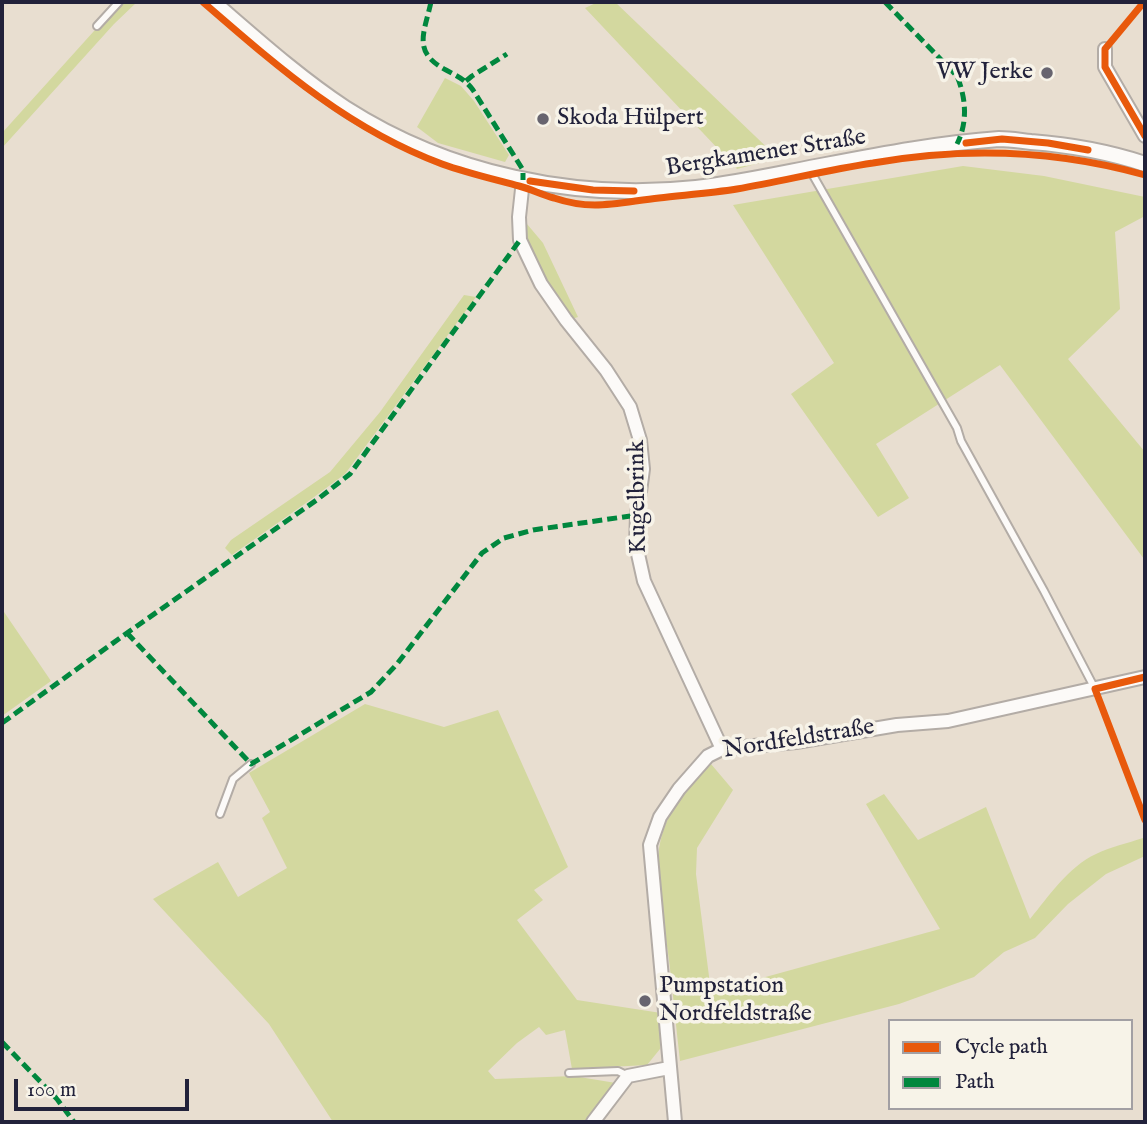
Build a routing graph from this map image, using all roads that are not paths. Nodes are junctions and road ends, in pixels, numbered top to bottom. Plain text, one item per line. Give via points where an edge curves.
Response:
1 (119, 2) edge
2 (213, 2) edge
3 (97, 26) dead end
4 (1105, 49) dead end
5 (1145, 136) edge
6 (1145, 164) edge
7 (809, 168) junction
8 (523, 180) junction
9 (1145, 677) edge
10 (1095, 689) junction
11 (722, 748) junction
12 (251, 764) dead end
13 (220, 814) dead end
14 (669, 1068) junction
15 (569, 1073) dead end
16 (628, 1076) junction
17 (593, 1122) edge
18 (675, 1122) edge

1 - 3 lane
2 - 8 street, Bergkamener Straße via 312,85 374,125 443,157
4 - 5 street via 1105,67
6 - 7 street, Bergkamener Straße via 1097,151 1002,139
7 - 8 street, Bergkamener Straße via 657,191 593,190
7 - 10 lane via 957,428
8 - 11 street, Kugelbrink via 520,240 541,284 630,407 643,469 636,545 644,581
9 - 10 street, Nordfeldstraße
10 - 11 street, Nordfeldstraße via 948,721
11 - 14 street, Nordfeldstraße via 708,756 679,789 660,817 650,845
12 - 13 lane via 233,779
14 - 16 street
14 - 18 street, Nordfeldstraße
15 - 16 lane via 618,1070
16 - 17 street

